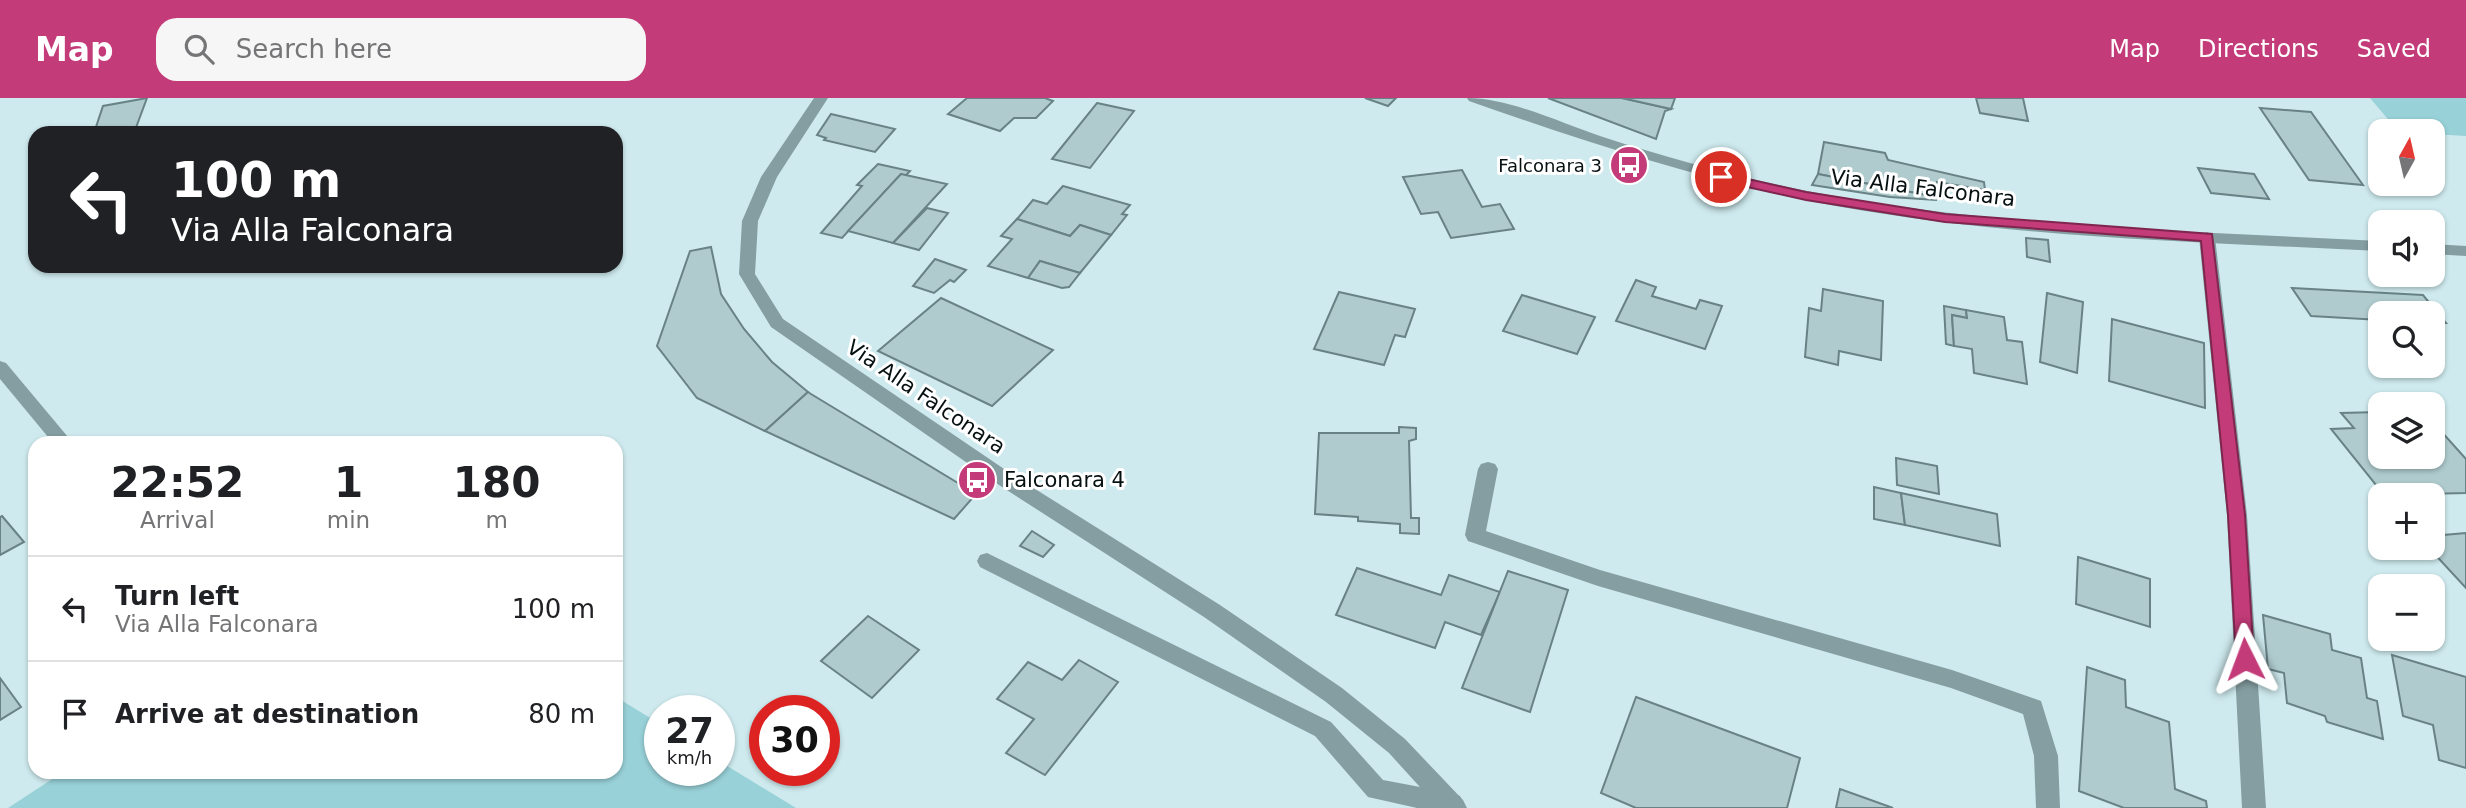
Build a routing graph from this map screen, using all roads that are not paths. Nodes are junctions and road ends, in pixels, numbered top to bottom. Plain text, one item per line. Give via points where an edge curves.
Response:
1 (821, 98) edge
2 (1474, 98) edge
3 (2207, 237) junction
4 (2368, 245) edge
5 (2445, 250) edge
6 (2466, 251) edge
7 (0, 368) edge
8 (58, 436) edge
9 (1488, 469) dead end
10 (987, 561) dead end
11 (1454, 806) edge
12 (2048, 808) edge
13 (2254, 808) edge

1 - 11 street, Via Alla Falconara via 769,177 750,221 747,274 777,323 1334,695 1397,746
2 - 3 street, Via Alla Falconara via 1619,148 1806,196 1945,218
3 - 4 street, Via Alla Falconara
3 - 13 street via 2237,515
5 - 6 street
7 - 8 street
9 - 12 street via 1475,535 1598,578 1939,675 2033,708 2046,756
10 - 11 street via 1324,729 1376,789

